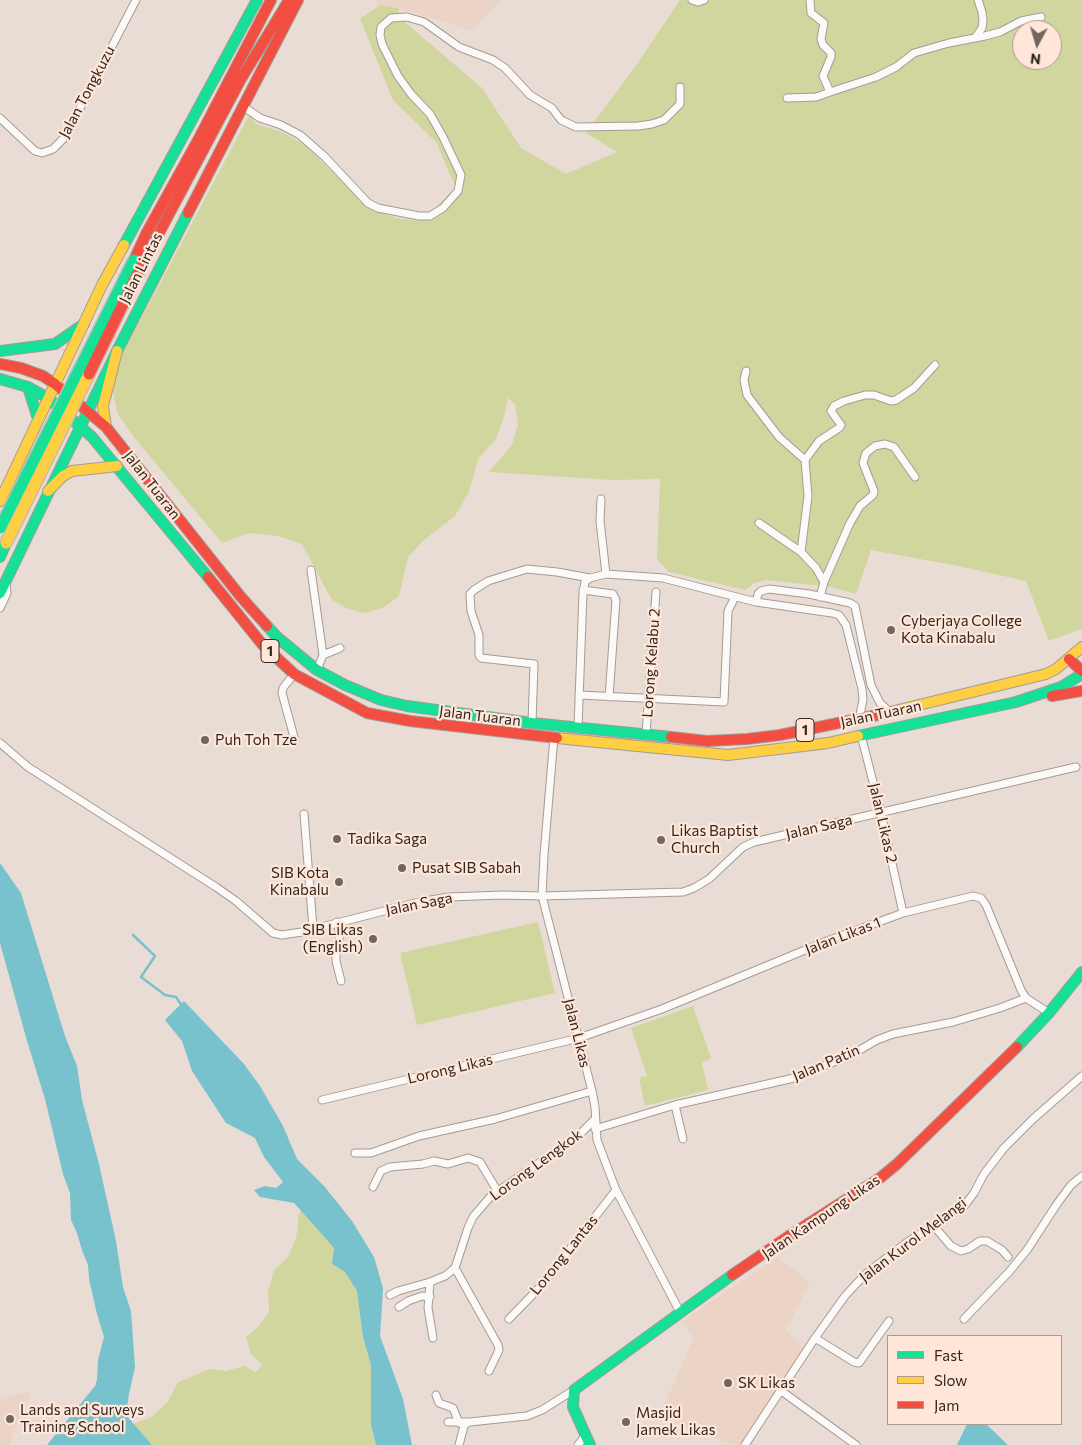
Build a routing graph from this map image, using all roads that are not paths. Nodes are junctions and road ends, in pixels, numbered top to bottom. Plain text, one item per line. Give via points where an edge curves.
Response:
1 (136, 0) edge
2 (257, 0) edge
3 (271, 0) edge
4 (289, 0) edge
5 (298, 0) edge
6 (692, 0) edge
7 (704, 0) edge
8 (810, 0) edge
9 (978, 0) edge
10 (1041, 16) dead end
11 (975, 38) junction
12 (680, 87) dead end
13 (830, 92) junction
14 (787, 98) dead end
15 (244, 107) junction
16 (0, 118) edge
17 (138, 262) junction
18 (85, 321) junction
19 (125, 336) junction
20 (2, 350) edge
21 (117, 351) junction
22 (0, 364) edge
23 (935, 365) dead end
24 (746, 371) dead end
25 (0, 379) edge
26 (55, 384) junction
27 (28, 387) junction
28 (48, 398) junction
29 (88, 411) junction
30 (38, 419) junction
31 (80, 426) junction
32 (106, 427) junction
33 (25, 448) junction
34 (805, 460) junction
35 (60, 466) junction
36 (117, 466) junction
37 (914, 477) dead end
38 (48, 491) junction
39 (601, 499) dead end
40 (0, 501) edge
41 (759, 523) dead end
42 (0, 528) edge
43 (801, 552) junction
44 (0, 556) edge
45 (209, 557) junction
46 (200, 566) junction
47 (311, 570) dead end
48 (606, 574) junction
49 (590, 578) junction
50 (6, 581) junction
51 (824, 582) junction
52 (583, 590) junction
53 (656, 592) dead end
54 (0, 593) edge
55 (735, 597) junction
56 (820, 597) junction
57 (756, 602) junction
58 (0, 608) edge
59 (340, 648) dead end
60 (1082, 648) edge
61 (323, 655) junction
62 (1069, 660) junction
63 (317, 670) junction
64 (1082, 672) edge
65 (294, 674) junction
66 (1082, 692) edge
67 (580, 695) junction
68 (609, 697) junction
69 (648, 699) junction
70 (1022, 700) junction
71 (425, 709) junction
72 (890, 712) junction
73 (859, 719) junction
74 (532, 723) junction
75 (578, 727) junction
76 (646, 734) junction
77 (861, 735) junction
78 (294, 736) dead end
79 (554, 737) junction
80 (0, 743) edge
81 (1076, 767) dead end
82 (881, 813) junction
83 (304, 814) dead end
84 (542, 896) junction
85 (903, 913) junction
86 (337, 922) junction
87 (313, 928) junction
88 (1081, 975) edge
89 (342, 981) dead end
90 (1026, 998) junction
91 (1049, 1013) junction
92 (580, 1038) junction
93 (1082, 1076) edge
94 (592, 1091) junction
95 (322, 1100) dead end
96 (675, 1105) junction
97 (594, 1120) junction
98 (595, 1129) junction
99 (683, 1139) dead end
100 (355, 1153) dead end
101 (1082, 1176) edge
102 (373, 1188) dead end
103 (616, 1190) junction
104 (498, 1192) junction
105 (933, 1225) junction
106 (1008, 1257) dead end
107 (455, 1268) junction
108 (430, 1282) junction
109 (390, 1294) dead end
110 (430, 1297) junction
111 (399, 1307) dead end
112 (680, 1312) junction
113 (509, 1319) dead end
114 (964, 1319) dead end
115 (889, 1321) dead end
116 (433, 1338) dead end
117 (815, 1338) junction
118 (489, 1371) dead end
119 (574, 1390) junction
120 (780, 1390) junction
121 (436, 1395) dead end
122 (448, 1422) dead end
123 (468, 1422) junction
124 (459, 1423) junction
125 (588, 1440) edge
126 (459, 1445) edge
127 (578, 1445) edge
128 (745, 1445) edge
129 (856, 1445) edge

1 - 16 street, Jalan Tongkuzu via 65,137 53,149 42,153 35,151
2 - 18 main road
3 - 17 main road, Jalan Lintas via 146,234
4 - 17 main road, Jalan Lintas
5 - 15 main road
6 - 7 street
8 - 13 street via 811,13 824,23 821,39 831,53 824,76
9 - 11 street via 983,21
10 - 11 street
11 - 13 street via 914,53 876,78
12 - 15 street via 680,104 664,120 638,126 576,127 561,120 552,108 530,94 493,60 459,47 424,22 407,17 391,18 381,27 382,44 403,84 430,114 461,175 458,192 430,216 378,208 368,203 300,135 260,118
13 - 14 street via 816,97
15 - 19 main road
17 - 42 main road, Jalan Lintas, bridge
17 - 44 main road, Jalan Lintas, bridge
18 - 19 main road via 87,333 99,345 112,346
18 - 20 main road via 55,344
18 - 26 main road
19 - 21 main road
21 - 29 main road
21 - 32 main road via 103,406
22 - 26 main road, Jalan Tuaran / 1 via 21,368
23 - 34 street via 914,388 896,400 865,395 834,406 831,412 842,425 819,441
24 - 34 street via 747,395 779,437
25 - 27 main road, Jalan Tuaran / 1
26 - 28 main road
26 - 29 main road, Jalan Tuaran / 1
27 - 28 main road, Jalan Tuaran / 1
27 - 30 main road
28 - 30 main road
28 - 31 main road, Jalan Tuaran / 1
29 - 31 main road
29 - 32 main road, Jalan Tuaran / 1
30 - 33 main road
31 - 35 main road
31 - 36 main road, Jalan Tuaran / 1
32 - 45 main road, Jalan Tuaran / 1
33 - 35 main road via 34,444 50,448
33 - 40 main road
34 - 43 street via 808,496
35 - 38 main road
36 - 38 main road via 72,472
36 - 46 main road, Jalan Tuaran / 1
37 - 51 street via 894,447 884,444 866,453 864,463 873,495 860,506 850,523
38 - 50 main road
39 - 48 street
41 - 43 street
43 - 51 street
45 - 46 main road
45 - 63 main road, Jalan Tuaran / 1 via 277,637
46 - 65 main road, Jalan Tuaran / 1 via 262,644
47 - 61 street
48 - 49 street
48 - 55 street via 663,578
49 - 52 street
49 - 74 street via 527,569 488,581 470,594 481,658 534,664
50 - 54 main road
50 - 58 street via 7,593
51 - 56 street
52 - 67 street
52 - 68 street via 613,594 616,600
53 - 69 street, Lorong Kelabu 2
55 - 57 street
55 - 69 street via 728,611 724,702
56 - 57 street via 764,589
56 - 72 street via 855,606 871,685 880,703
57 - 73 street via 832,613 844,620 862,689
59 - 61 street
60 - 62 main road, Jalan Tuaran / 1
61 - 63 street
62 - 64 main road
62 - 72 main road, Jalan Tuaran / 1 via 1046,674
63 - 71 main road, Jalan Tuaran / 1 via 372,697
64 - 70 main road, Jalan Tuaran / 1 via 1061,687
65 - 78 street via 282,693
65 - 79 main road, Jalan Tuaran / 1 via 367,713
66 - 70 main road
67 - 68 street
67 - 75 street
68 - 69 street
69 - 76 street, Lorong Kelabu 2
70 - 77 main road, Jalan Tuaran / 1
71 - 74 main road, Jalan Tuaran / 1
71 - 79 main road via 439,716 549,729
72 - 73 main road, Jalan Tuaran / 1
73 - 76 main road, Jalan Tuaran / 1 via 747,739 707,741
74 - 75 main road, Jalan Tuaran / 1
75 - 76 main road, Jalan Tuaran / 1
77 - 79 main road, Jalan Tuaran / 1 via 820,744 728,755
77 - 82 street, Jalan Likas 2
79 - 84 street, Jalan Likas
80 - 87 street, Jalan Saga via 28,767 229,896 273,932 288,935
81 - 82 street, Jalan Saga
82 - 84 street, Jalan Saga via 754,842 743,847 709,879 683,892
82 - 85 street, Jalan Likas 2
83 - 87 street
84 - 86 street, Jalan Saga via 503,894 439,898
84 - 92 street, Jalan Likas
85 - 90 street, Jalan Likas 1 via 973,896 981,898
85 - 92 street, Jalan Likas 1
86 - 87 street, Jalan Saga
86 - 89 street via 340,934 336,961
88 - 91 main road, Jalan Kampung Likas
90 - 91 street, Jalan Likas 1
90 - 96 street, Jalan Patin via 953,1022 893,1034 794,1078
91 - 112 main road, Jalan Kampung Likas via 969,1095 880,1178
92 - 94 street, Jalan Likas
92 - 95 street, Lorong Likas
93 - 105 street, Jalan Kurol Melangi via 1004,1148 965,1204
94 - 97 street, Jalan Likas
94 - 100 street via 495,1119 419,1136 371,1153
96 - 98 street, Jalan Patin
96 - 99 street
97 - 98 street, Jalan Likas
97 - 104 street, Lorong Lengkok via 577,1137
98 - 103 street, Jalan Likas
101 - 114 street via 1057,1204 1009,1272
102 - 104 street via 381,1170 390,1167 434,1162 448,1164 468,1158 480,1162
103 - 112 street, Jalan Likas
103 - 113 street, Lorong Lantas via 539,1288
104 - 107 street, Lorong Lengkok via 473,1217
105 - 106 street via 951,1246 961,1251 980,1241 987,1241
105 - 117 street, Jalan Kurol Melangi via 861,1278
107 - 108 street
107 - 118 street via 498,1345 499,1350
108 - 109 street
108 - 110 street
110 - 111 street via 415,1298
110 - 116 street via 428,1308
112 - 119 main road, Jalan Kampung Likas
115 - 117 street via 859,1363
117 - 120 street, Jalan Kurol Melangi
119 - 123 street via 527,1416
119 - 125 main road via 573,1407
120 - 128 street, Jalan Kurol Melangi
120 - 129 street
121 - 124 street via 439,1403 453,1408
122 - 124 street
123 - 124 street
123 - 126 street
125 - 127 street

